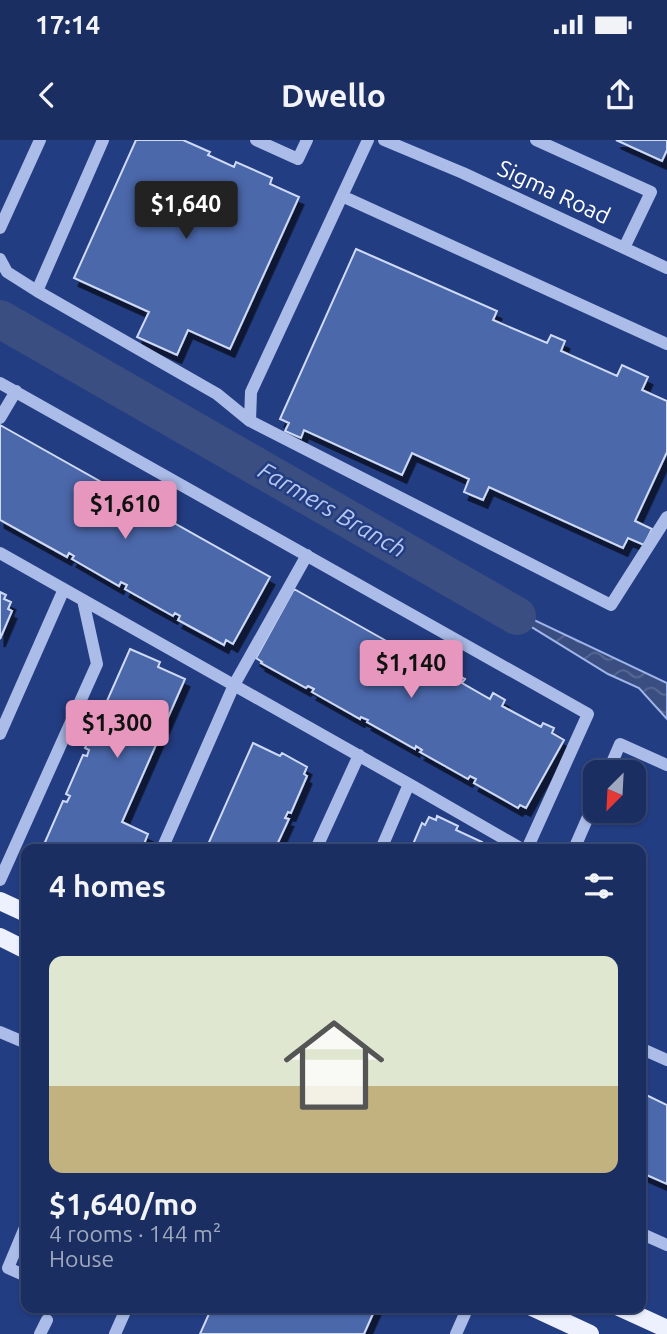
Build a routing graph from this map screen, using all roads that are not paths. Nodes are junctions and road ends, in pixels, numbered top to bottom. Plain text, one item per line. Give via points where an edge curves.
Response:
1 (40, 140) edge
2 (103, 140) edge
3 (256, 140) edge
4 (307, 140) edge
5 (368, 140) edge
6 (536, 140) edge
7 (387, 141) edge
8 (342, 197) junction
9 (0, 228) edge
10 (624, 248) junction
11 (0, 258) edge
12 (666, 266) edge
13 (37, 291) junction
14 (667, 344) edge
15 (0, 383) edge
16 (16, 391) junction
17 (0, 418) edge
18 (250, 421) junction
19 (667, 517) edge
20 (0, 553) edge
21 (307, 555) junction
22 (64, 589) junction
23 (83, 600) junction
24 (234, 685) junction
25 (0, 734) edge
26 (359, 755) junction
27 (613, 760) edge
28 (667, 765) edge
29 (409, 784) junction
30 (585, 823) edge
31 (164, 844) edge
32 (318, 844) edge
33 (383, 844) edge
34 (516, 844) edge
35 (527, 844) edge
36 (576, 844) edge
37 (0, 880) edge
38 (0, 901) edge
39 (21, 911) edge
40 (0, 937) edge
41 (21, 948) edge
42 (0, 1032) edge
43 (21, 1041) edge
44 (646, 1051) edge
45 (667, 1060) edge
46 (646, 1236) edge
47 (21, 1237) edge
48 (667, 1245) edge
49 (21, 1274) edge
50 (124, 1313) edge
51 (465, 1313) edge
52 (545, 1313) edge
53 (632, 1313) edge
54 (47, 1320) dead end
55 (667, 1329) edge
56 (40, 1334) edge
57 (115, 1334) edge
58 (456, 1334) edge
59 (590, 1334) edge

1 - 9 street
2 - 13 street
3 - 4 street via 298,159
5 - 8 street
6 - 10 street via 651,192
7 - 10 street, Sigma Road
8 - 14 street
8 - 18 street via 251,392
10 - 12 street, Sigma Road
11 - 13 street via 7,272
13 - 18 street via 217,394
15 - 16 street
16 - 17 street
16 - 21 street
18 - 19 street via 611,605
20 - 22 street
21 - 24 street
21 - 35 street via 589,714
22 - 23 street
22 - 25 street
23 - 24 street
23 - 37 street via 97,664
24 - 26 street
24 - 31 street
26 - 29 street
26 - 32 street
27 - 28 street via 620,744
29 - 33 street
29 - 34 street
30 - 36 street
38 - 39 main road
40 - 41 main road
42 - 43 street
44 - 45 street
46 - 48 street
47 - 49 street via 8,1268
50 - 57 street
51 - 58 street
52 - 59 main road
53 - 55 main road
54 - 56 street

